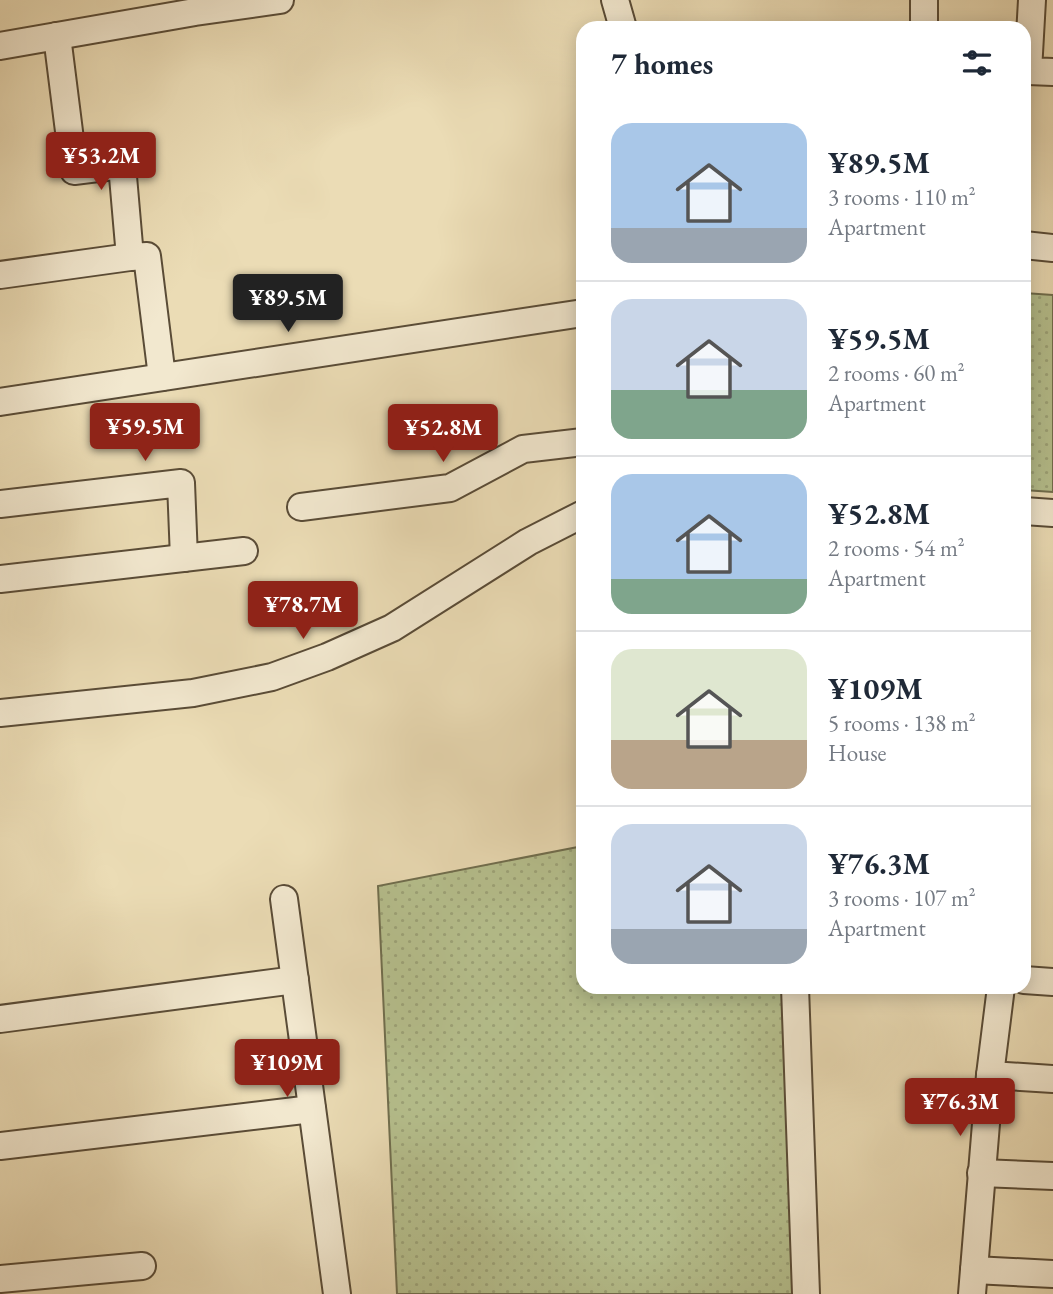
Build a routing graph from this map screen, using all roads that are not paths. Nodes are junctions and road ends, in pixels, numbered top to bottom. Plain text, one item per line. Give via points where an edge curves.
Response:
1 (280, 0) edge
2 (615, 0) edge
3 (924, 0) edge
4 (1032, 0) edge
5 (195, 6) edge
6 (621, 21) edge
7 (924, 21) edge
8 (1031, 21) edge
9 (57, 36) junction
10 (0, 46) edge
11 (1031, 71) edge
12 (1053, 72) edge
13 (1031, 245) edge
14 (1053, 248) edge
15 (130, 257) junction
16 (0, 275) edge
17 (576, 314) edge
18 (162, 377) junction
19 (0, 402) edge
20 (576, 443) edge
21 (0, 504) edge
22 (301, 507) dead end
23 (1031, 511) edge
24 (1053, 513) edge
25 (576, 518) edge
26 (244, 551) dead end
27 (184, 558) junction
28 (0, 579) edge
29 (0, 713) edge
30 (284, 899) dead end
31 (295, 980) junction
32 (1031, 980) edge
33 (1053, 982) edge
34 (795, 994) edge
35 (1000, 994) edge
36 (0, 1019) edge
37 (990, 1075) junction
38 (1053, 1079) edge
39 (312, 1110) junction
40 (0, 1146) edge
41 (981, 1173) junction
42 (1053, 1176) edge
43 (142, 1266) dead end
44 (1053, 1274) edge
45 (0, 1279) edge
46 (973, 1282) edge
47 (337, 1294) edge
48 (806, 1294) edge

1 - 5 street
2 - 6 street
3 - 7 street
4 - 8 street
5 - 9 street
9 - 10 street
9 - 15 street via 74,171 122,165
11 - 12 street
13 - 14 street
15 - 16 street
15 - 18 street via 147,256
17 - 18 street
18 - 19 street
20 - 22 street via 523,449 450,488
21 - 27 street via 181,482
23 - 24 street
25 - 29 street via 528,542 392,628 272,677 193,692
26 - 27 street
27 - 28 street
30 - 31 street
31 - 36 street
31 - 39 street
32 - 33 street
34 - 48 street
35 - 37 street
37 - 38 street
37 - 41 street
39 - 40 street
39 - 47 street
41 - 42 street
41 - 46 street
43 - 45 street
44 - 46 street

